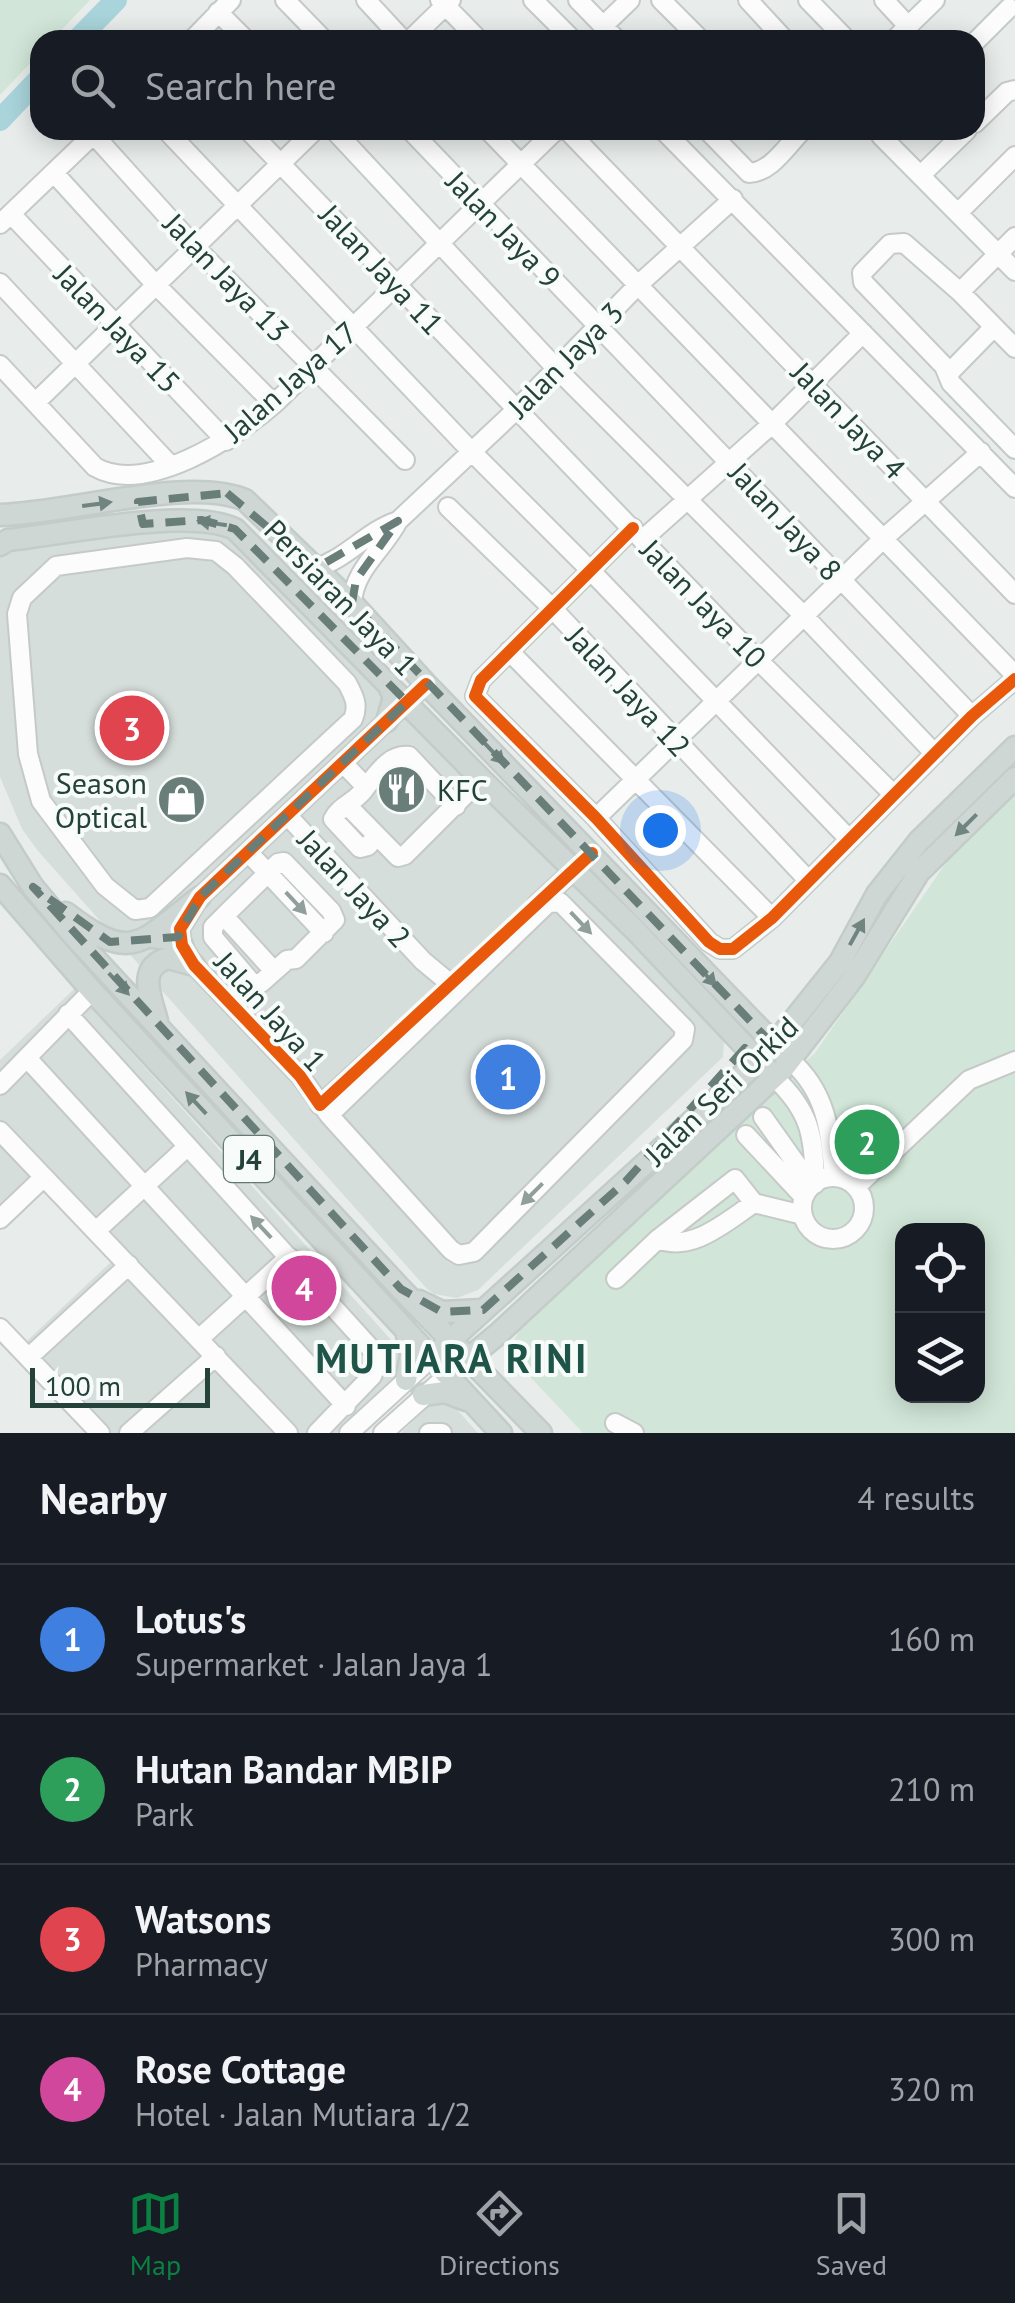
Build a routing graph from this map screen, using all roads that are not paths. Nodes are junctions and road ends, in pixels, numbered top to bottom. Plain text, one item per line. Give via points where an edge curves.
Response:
1 (285, 0) edge
2 (366, 0) edge
3 (533, 0) edge
4 (578, 0) edge
5 (630, 0) edge
6 (661, 0) edge
7 (748, 0) edge
8 (808, 0) edge
9 (884, 0) edge
10 (934, 0) edge
11 (446, 2) edge
12 (225, 6) edge
13 (1009, 7) edge
14 (908, 26) junction
15 (202, 30) edge
16 (240, 30) edge
17 (314, 30) edge
18 (393, 30) edge
19 (419, 30) edge
20 (470, 30) edge
21 (562, 30) edge
22 (607, 30) edge
23 (612, 30) edge
24 (692, 30) edge
25 (776, 30) edge
26 (836, 30) edge
27 (904, 30) edge
28 (985, 32) edge
29 (1015, 90) edge
30 (985, 113) edge
31 (88, 140) edge
32 (103, 140) edge
33 (176, 140) edge
34 (258, 140) edge
35 (305, 140) edge
36 (343, 140) edge
37 (419, 140) edge
38 (498, 140) edge
39 (546, 140) edge
40 (577, 140) edge
41 (673, 140) edge
42 (716, 140) edge
43 (791, 140) edge
44 (890, 140) edge
45 (956, 140) edge
46 (1015, 156) edge
47 (281, 162) junction
48 (521, 164) junction
49 (54, 173) junction
50 (920, 174) junction
51 (733, 199) junction
52 (478, 203) junction
53 (237, 204) junction
54 (958, 213) junction
55 (5, 219) edge
56 (1015, 237) edge
57 (438, 242) junction
58 (195, 246) junction
59 (682, 247) junction
60 (998, 254) junction
61 (1015, 271) edge
62 (0, 282) edge
63 (155, 284) junction
64 (396, 286) junction
65 (638, 286) junction
66 (960, 292) junction
67 (354, 325) junction
68 (114, 326) junction
69 (598, 327) junction
70 (994, 327) junction
71 (864, 333) junction
72 (1015, 348) edge
73 (75, 364) junction
74 (312, 364) junction
75 (0, 365) edge
76 (556, 367) junction
77 (948, 374) junction
78 (813, 382) junction
79 (36, 402) junction
80 (274, 404) junction
81 (516, 409) junction
82 (772, 424) junction
83 (226, 441) junction
84 (1015, 449) edge
85 (470, 450) junction
86 (981, 452) junction
87 (405, 460) dead end
88 (730, 462) junction
89 (172, 466) junction
90 (1015, 488) edge
91 (144, 497) junction
92 (688, 500) junction
93 (926, 500) junction
94 (448, 507) dead end
95 (0, 515) edge
96 (398, 520) junction
97 (143, 524) junction
98 (637, 534) junction
99 (884, 538) junction
100 (0, 545) edge
101 (316, 568) junction
102 (590, 570) junction
103 (840, 579) junction
104 (1015, 594) edge
105 (352, 603) junction
106 (552, 608) junction
107 (804, 616) junction
108 (509, 651) junction
109 (758, 660) junction
110 (1015, 677) edge
111 (386, 680) junction
112 (426, 684) junction
113 (717, 700) junction
114 (407, 702) junction
115 (972, 716) junction
116 (387, 721) junction
117 (675, 742) junction
118 (1015, 747) edge
119 (935, 754) junction
120 (344, 762) junction
121 (1015, 778) edge
122 (481, 779) junction
123 (636, 779) junction
124 (366, 787) junction
125 (893, 794) junction
126 (456, 806) junction
127 (288, 815) junction
128 (247, 818) junction
129 (596, 818) junction
130 (0, 834) edge
131 (265, 836) junction
132 (849, 839) junction
133 (248, 852) junction
134 (592, 853) junction
135 (573, 871) junction
136 (268, 873) junction
137 (807, 879) junction
138 (0, 885) edge
139 (33, 887) junction
140 (200, 897) junction
141 (224, 916) junction
142 (772, 918) junction
143 (152, 937) junction
144 (643, 938) junction
145 (182, 945) junction
146 (619, 962) junction
147 (194, 965) junction
148 (274, 972) junction
149 (252, 983) junction
150 (92, 991) junction
151 (450, 992) junction
152 (730, 1001) junction
153 (230, 1003) junction
154 (711, 1013) junction
155 (802, 1013) junction
156 (68, 1014) junction
157 (159, 1027) junction
158 (774, 1046) junction
159 (27, 1058) junction
160 (790, 1060) junction
161 (758, 1062) junction
162 (1014, 1064) edge
163 (774, 1077) junction
164 (0, 1085) edge
165 (325, 1110) junction
166 (763, 1117) dead end
167 (0, 1131) edge
168 (746, 1136) dead end
169 (187, 1147) junction
170 (44, 1177) junction
171 (834, 1178) junction
172 (626, 1181) junction
173 (144, 1187) junction
174 (856, 1187) junction
175 (808, 1195) junction
176 (754, 1203) junction
177 (0, 1219) edge
178 (97, 1230) junction
179 (658, 1239) junction
180 (288, 1257) junction
181 (129, 1265) junction
182 (616, 1279) dead end
183 (401, 1289) junction
184 (246, 1298) junction
185 (483, 1310) junction
186 (0, 1328) edge
187 (406, 1328) junction
188 (498, 1334) junction
189 (200, 1338) junction
190 (451, 1341) junction
191 (216, 1356) junction
192 (432, 1357) junction
193 (29, 1358) junction
194 (467, 1359) junction
195 (448, 1374) junction
196 (406, 1380) junction
197 (494, 1384) junction
198 (423, 1396) junction
199 (472, 1403) junction
200 (346, 1406) junction
201 (615, 1424) dead end
202 (100, 1433) edge
203 (129, 1433) edge
204 (288, 1433) edge
205 (318, 1433) edge
206 (350, 1433) edge
207 (382, 1433) edge
208 (428, 1433) edge
209 (442, 1433) edge
210 (501, 1433) edge
211 (540, 1433) edge
212 (634, 1433) edge

1 - 17 street
2 - 18 street
3 - 21 street
4 - 22 street
5 - 23 street
6 - 24 street
7 - 25 street
8 - 26 street
9 - 14 street
10 - 14 street
11 - 19 street
11 - 20 street
12 - 15 street
12 - 16 street
13 - 28 street
14 - 27 street
29 - 30 street
31 - 49 street
32 - 58 street, Jalan Jaya 13
33 - 53 street
34 - 47 street, Jalan Jaya 11
35 - 47 street
36 - 57 street
37 - 52 street, Jalan Jaya 9
38 - 48 street
39 - 48 street, Jalan Jaya 17
40 - 59 street, Jalan Jaya 4
41 - 51 street
42 - 43 street via 749,173 772,163
44 - 50 street
45 - 50 street
46 - 54 street
47 - 53 street
47 - 64 street, Jalan Jaya 11
48 - 52 street, Jalan Jaya 17
48 - 65 street
49 - 55 street
49 - 63 street
50 - 54 street
51 - 59 street, Jalan Jaya 3
51 - 71 street
52 - 57 street, Jalan Jaya 17
52 - 69 street, Jalan Jaya 9
53 - 58 street
53 - 67 street
54 - 60 street
55 - 68 street, Jalan Jaya 15
56 - 60 street
57 - 64 street, Jalan Jaya 17
57 - 76 street
58 - 63 street
58 - 74 street, Jalan Jaya 13
59 - 65 street, Jalan Jaya 3
59 - 78 street, Jalan Jaya 4
60 - 61 street
60 - 66 street
62 - 73 street
63 - 68 street
63 - 80 street
64 - 67 street, Jalan Jaya 17
64 - 81 street, Jalan Jaya 11
65 - 69 street, Jalan Jaya 3
65 - 82 street
66 - 70 street
66 - 77 street via 904,243 890,244 862,273 862,282
67 - 74 street, Jalan Jaya 17
67 - 85 street
68 - 73 street
68 - 83 street, Jalan Jaya 15
69 - 76 street, Jalan Jaya 3
69 - 88 street, Jalan Jaya 8
70 - 72 street
70 - 77 street
71 - 78 street
71 - 86 street
73 - 79 street
73 - 89 street
74 - 80 street, Jalan Jaya 17
74 - 87 street, Jalan Jaya 13
75 - 79 street, Jalan Jaya 17
76 - 81 street, Jalan Jaya 3
76 - 92 street
77 - 84 street
78 - 82 street
78 - 93 street, Jalan Jaya 4
79 - 89 street, Jalan Jaya 17 via 104,472
80 - 83 street, Jalan Jaya 17
81 - 85 street, Jalan Jaya 3
81 - 98 street, Jalan Jaya 10
82 - 88 street
82 - 99 street
83 - 89 street, Jalan Jaya 17
85 - 96 street, Jalan Jaya 3
85 - 102 street
86 - 90 street
86 - 93 street
88 - 92 street
88 - 103 street, Jalan Jaya 8
95 -> 91 main road, Persiaran Jaya 1
91 - 97 main road via 136,506
91 - 101 main road, Persiaran Jaya 1 via 228,493 245,500
92 - 98 street
92 - 107 street
93 - 99 street
93 - 104 street, Jalan Jaya 4
94 - 106 street, Jalan Jaya 12
96 - 101 street
96 - 105 street via 356,580
97 - 100 main road, Persiaran Jaya 1
111 -> 97 main road, Persiaran Jaya 1 via 235,529 202,520
98 - 102 street
98 - 109 street, Jalan Jaya 10
99 - 103 street
99 - 110 street
101 - 105 main road, Persiaran Jaya 1
102 - 106 street
102 - 113 street
103 - 107 street
103 - 115 street, Jalan Jaya 8
105 - 112 main road, Persiaran Jaya 1
106 - 108 street
106 - 117 street, Jalan Jaya 12
107 - 109 street
107 - 119 street
108 - 123 street
108 - 129 street via 477,685 475,696
109 - 113 street
109 - 125 street, Jalan Jaya 10
110 - 115 street
111 - 114 main road, Persiaran Jaya 1
111 - 116 main road via 394,697
112 - 114 street, Jalan Jaya 1
112 -> 134 main road, Persiaran Jaya 1
113 - 117 street
113 - 132 street
114 - 116 street, Jalan Jaya 1
114 - 122 main road, Persiaran Jaya 1
115 - 119 street
116 - 120 street, Jalan Jaya 1
117 - 123 street
117 - 137 street, Jalan Jaya 12
155 -> 118 main road, Jalan Seri Orkid via 900,864
119 - 125 street
120 - 124 street
120 - 127 street, Jalan Jaya 1
121 -> 160 main road, Jalan Seri Orkid via 919,872 854,977
122 - 126 street
122 - 135 main road, Persiaran Jaya 1
123 - 129 street
123 - 142 street
124 - 126 street via 402,754
124 - 126 street via 332,820 360,848 376,836 398,857
125 - 132 street
127 - 131 street, Jalan Jaya 1
127 - 151 street, Jalan Jaya 2
128 - 128 street via 144,911 106,886 41,802 28,754 18,604 56,566 187,548 216,551 347,683 356,700 353,719
128 - 131 street
129 - 142 street via 720,949 733,949
130 - 139 main road, J4
131 - 133 street, Jalan Jaya 1
132 - 137 street
133 - 136 street
133 - 140 street, Jalan Jaya 1
134 - 135 street, Jalan Jaya 1
134 -> 152 main road, Persiaran Jaya 1
135 - 144 main road, Persiaran Jaya 1
135 - 151 street, Jalan Jaya 1
136 - 141 street
136 -> 148 street via 324,933
137 - 142 street
138 - 150 main road, J4
139 - 143 main road via 110,942
139 -> 157 main road, J4
140 - 143 main road
140 - 145 street, Jalan Jaya 1 via 181,925
141 - 148 street
141 - 149 street via 213,937
143 - 145 main road
144 - 146 street
144 - 154 main road, Persiaran Jaya 1
145 - 147 street, Jalan Jaya 1
151 -> 146 street via 548,903 560,902
146 -> 165 street via 685,1028 683,1040 474,1252 451,1250
147 - 153 street, Jalan Jaya 1
147 - 157 main road via 168,958 149,972
148 - 149 street
149 - 153 street
150 - 156 street
187 -> 150 main road, J4
151 - 165 street, Jalan Jaya 1
152 - 155 main road via 772,1022
152 - 158 main road, Persiaran Jaya 1
153 - 165 street, Jalan Jaya 1
154 - 161 main road, Persiaran Jaya 1
154 - 172 main road via 732,1040 734,1063
155 - 158 main road, Jalan Seri Orkid
156 - 159 street
156 - 169 street
157 - 183 main road, J4
158 - 160 main road, Persiaran Jaya 1
158 - 161 main road, Jalan Seri Orkid
159 - 164 street
159 - 173 street
160 - 163 main road, Jalan Seri Orkid
160 - 171 street via 826,1111
161 - 163 main road, Persiaran Jaya 1
161 - 172 main road, Jalan Seri Orkid
162 - 174 street via 969,1080
163 - 175 street via 809,1122
163 - 188 main road, Jalan Seri Orkid
166 - 175 street
167 - 170 street
168 - 175 street
169 - 173 street
180 -> 169 street
170 - 177 street
170 - 178 street
171 - 174 street
171 - 175 street
172 - 185 main road, Jalan Seri Orkid
173 - 178 street
173 - 184 street
174 - 175 street via 864,1205 860,1224 834,1239 814,1232
175 - 176 street
176 - 179 street via 710,1233 672,1245
176 - 179 street via 735,1179
178 - 181 street
179 - 182 street
180 - 184 street
180 - 200 street via 374,1352 372,1376
181 - 189 street
181 - 193 street
183 - 185 main road via 442,1312
183 - 190 main road, J4
184 - 189 street
184 - 200 street
185 - 190 main road, Jalan Seri Orkid
186 - 193 street
187 - 192 main road, J4
187 - 196 main road via 412,1355
188 - 194 main road, Jalan Seri Orkid
188 - 197 main road
189 - 191 street
190 - 192 main road, Jalan Seri Orkid
190 - 194 main road, J4
191 - 203 street
191 - 204 street
192 - 195 main road, J4
192 - 196 street
193 - 202 street
194 - 195 main road, Jalan Seri Orkid
194 - 197 main road
195 - 198 street
195 - 199 main road, J4
196 - 206 street
197 - 211 main road
198 - 199 main road via 444,1392
198 - 207 street
199 - 210 main road, J4
200 - 205 street
201 - 212 street
208 - 209 street

